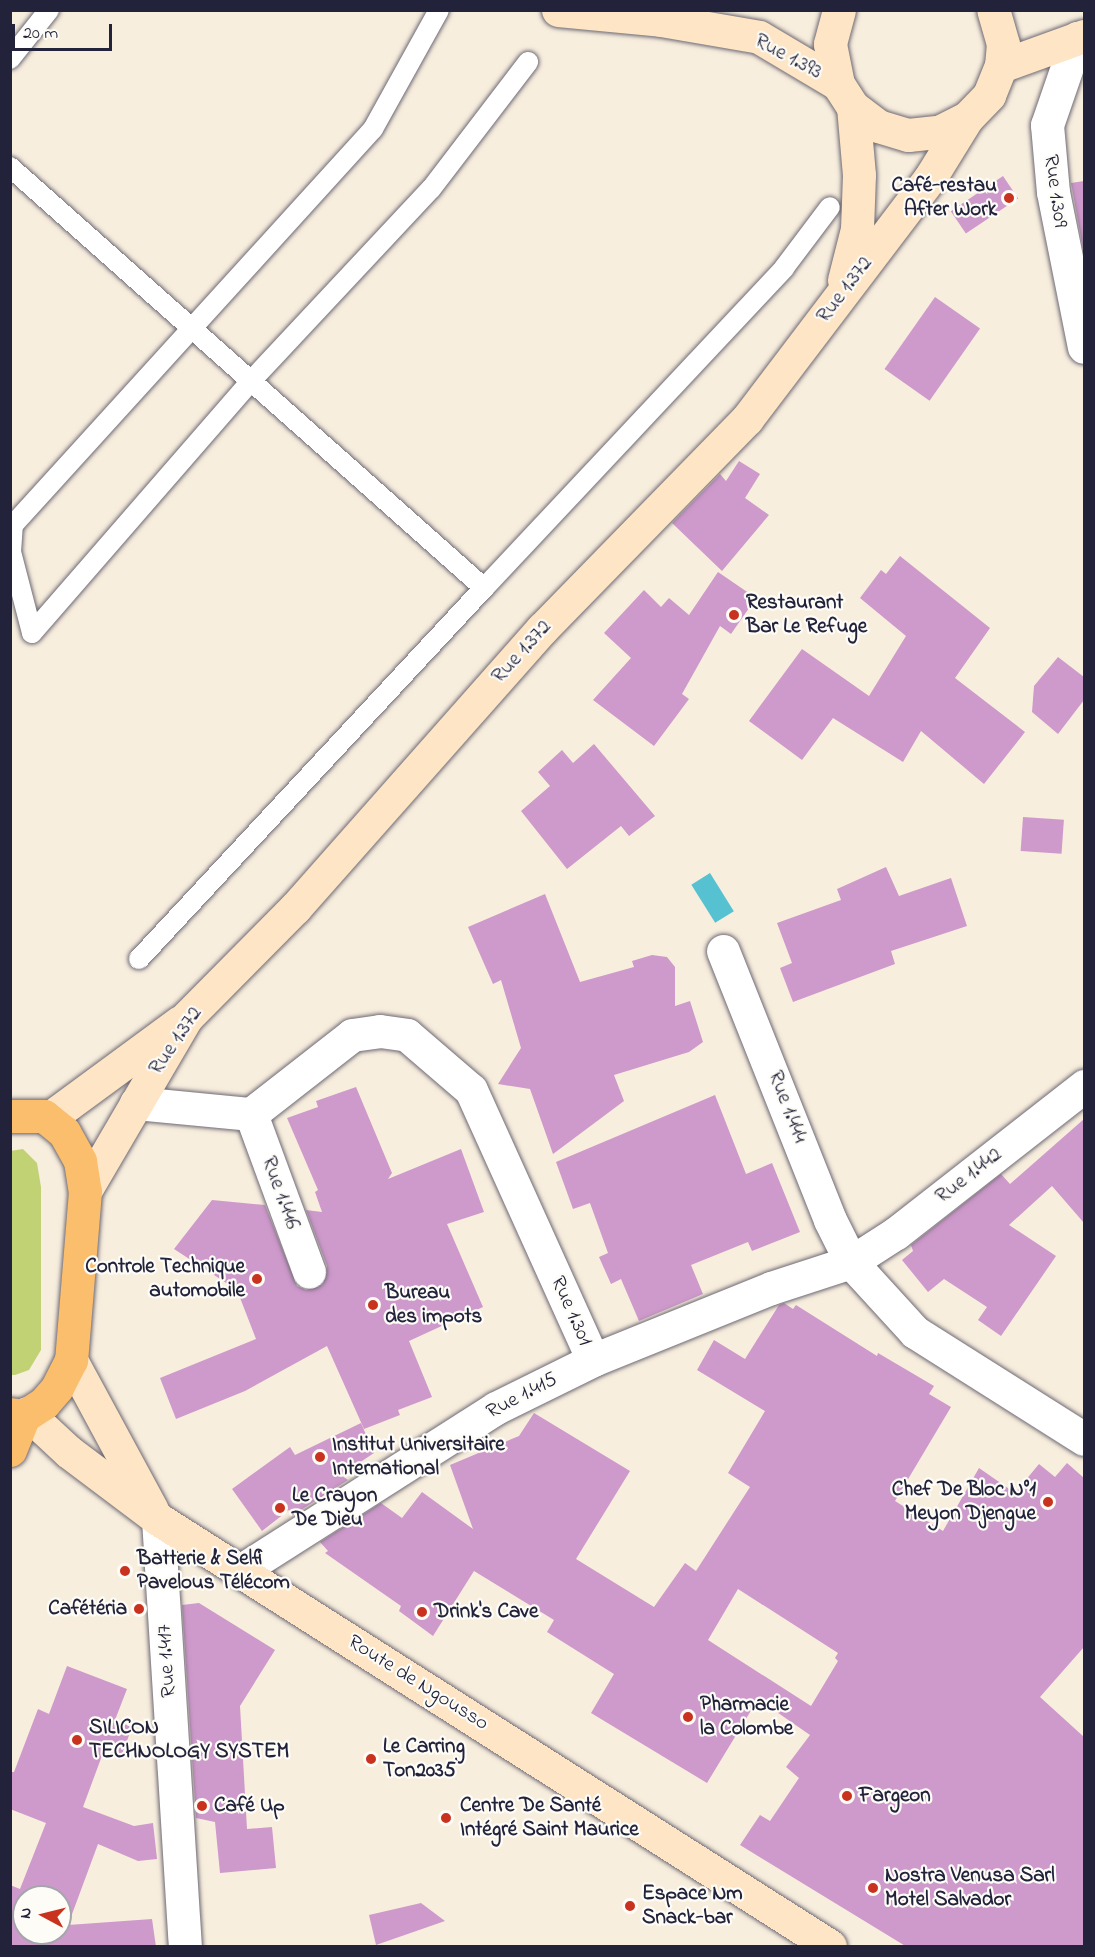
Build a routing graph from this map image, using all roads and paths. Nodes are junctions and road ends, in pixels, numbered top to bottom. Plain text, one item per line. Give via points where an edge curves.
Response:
1 (50, 10) edge
2 (439, 10) edge
3 (558, 10) edge
4 (720, 10) edge
5 (839, 10) edge
6 (993, 10) edge
7 (603, 13) edge
8 (662, 20) junction
9 (1081, 37) edge
10 (10, 59) edge
11 (528, 62) dead end
12 (1001, 66) junction
13 (846, 96) junction
14 (967, 118) junction
15 (10, 167) edge
16 (830, 207) dead end
17 (839, 298) junction
18 (193, 327) junction
19 (1084, 347) edge
20 (252, 380) junction
21 (484, 588) junction
22 (723, 951) dead end
23 (139, 959) dead end
24 (186, 1018) junction
25 (1084, 1086) edge
26 (136, 1103) junction
27 (251, 1114) junction
28 (10, 1116) edge
29 (48, 1119) junction
30 (85, 1191) junction
31 (851, 1262) junction
32 (309, 1272) dead end
33 (71, 1360) junction
34 (593, 1360) junction
35 (21, 1414) edge
36 (1084, 1439) edge
37 (10, 1450) edge
38 (158, 1519) junction
39 (240, 1571) junction
40 (185, 1947) edge
41 (830, 1947) edge

1 - 10 lane
2 - 18 lane via 373,129
3 - 7 main road, Rue 1.393
4 - 8 main road
5 - 13 main road via 830,44
6 - 12 main road via 1002,44
7 - 8 main road, Rue 1.393
8 - 13 main road, Rue 1.393 via 759,37
9 - 12 main road
9 - 19 street, Rue 1.309 via 1047,125 1053,192
11 - 20 lane via 432,189
12 - 14 main road via 989,96
13 - 14 main road, Rue 1.393 via 878,126 908,135 939,132
13 - 17 main road via 859,175 857,229
14 - 17 main road, Rue 1.372 via 930,178
15 - 18 lane
16 - 21 lane via 784,268
17 - 24 main road, Rue 1.372 via 747,419 542,629 295,908
18 - 20 lane
18 - 20 lane via 13,525 11,552 32,633
20 - 21 lane
21 - 23 lane
22 - 31 street, Rue 1.444 via 830,1220
24 - 26 main road, Rue 1.372
24 - 29 main road
25 - 31 street, Rue 1.442 via 896,1233
26 - 27 street
26 - 30 main road, Rue 1.372
27 - 32 street, Rue 1.446
27 - 34 street, Rue 1.301 via 352,1035 380,1031 407,1035 471,1090
28 - 29 main road
29 - 30 main road via 64,1132 80,1161
30 - 33 main road
31 - 34 street, Rue 1.301 via 771,1288
31 - 36 street via 915,1332
33 - 35 main road via 57,1388 44,1403
33 - 38 main road, Route de Ngousso
34 - 39 street, Rue 1.415 via 496,1408
35 - 37 main road
35 - 38 main road
38 - 39 main road, Route de Ngousso
38 - 40 street, Rue 1.417
39 - 41 main road, Route de Ngousso

